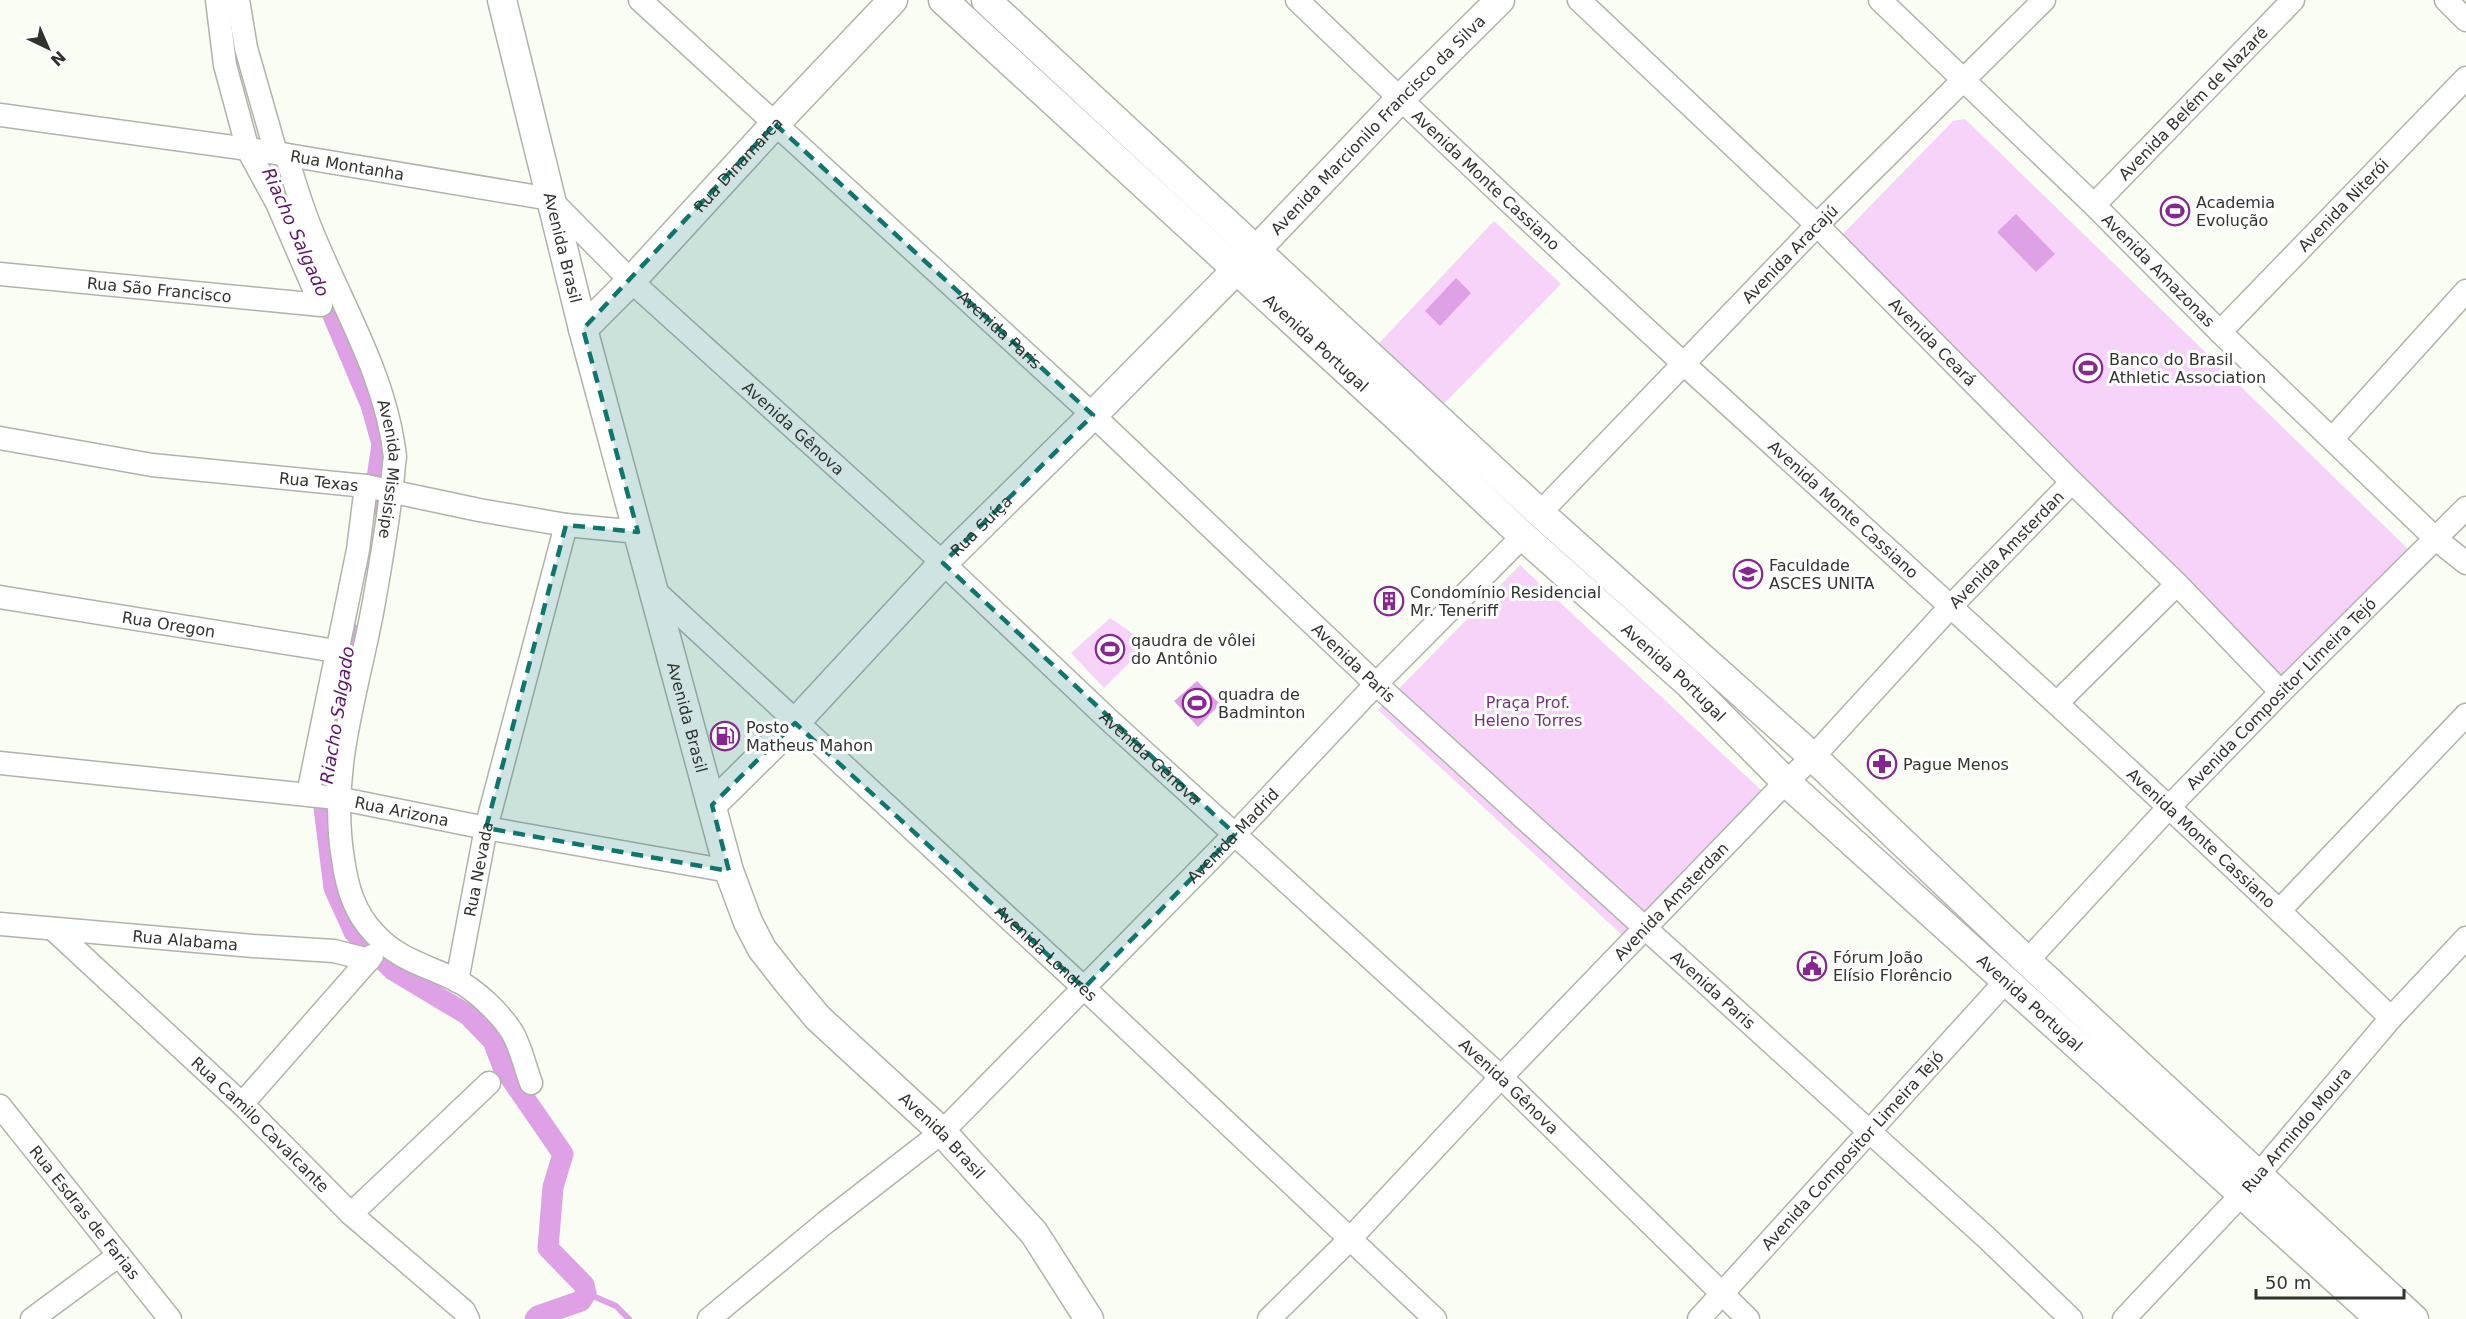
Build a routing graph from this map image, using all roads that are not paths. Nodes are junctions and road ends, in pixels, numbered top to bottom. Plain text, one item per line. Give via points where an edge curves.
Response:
1 (217, 0) edge
2 (238, 0) edge
3 (502, 0) edge
4 (640, 0) edge
5 (893, 0) edge
6 (944, 0) edge
7 (986, 0) edge
8 (1297, 0) edge
9 (1500, 0) edge
10 (1579, 0) edge
11 (1880, 0) edge
12 (2044, 0) edge
13 (2293, 0) edge
14 (2446, 0) edge
15 (2466, 20) edge
16 (2466, 78) edge
17 (1965, 80) junction
18 (1400, 99) junction
19 (0, 115) edge
20 (775, 124) junction
21 (267, 152) junction
22 (550, 199) junction
23 (2094, 206) junction
24 (1817, 225) junction
25 (1246, 260) junction
26 (0, 274) edge
27 (631, 282) junction
28 (2466, 291) edge
29 (321, 305) joint
30 (583, 329) junction
31 (2220, 332) junction
32 (1683, 363) junction
33 (1093, 415) junction
34 (0, 438) edge
35 (2333, 438) junction
36 (2072, 482) junction
37 (367, 487) junction
38 (392, 491) junction
39 (2466, 508) edge
40 (1540, 513) junction
41 (566, 525) junction
42 (638, 532) junction
43 (1523, 536) junction
44 (2436, 539) junction
45 (944, 563) junction
46 (2466, 563) edge
47 (2177, 584) junction
48 (653, 589) junction
49 (0, 597) edge
50 (1951, 606) junction
51 (336, 651) junction
52 (1376, 684) junction
53 (2281, 692) junction
54 (2058, 702) junction
55 (2466, 715) edge
56 (795, 723) junction
57 (1814, 757) junction
58 (0, 763) edge
59 (1786, 782) junction
60 (323, 796) junction
61 (712, 805) junction
62 (2169, 807) junction
63 (486, 828) junction
64 (1234, 834) junction
65 (729, 871) junction
66 (2280, 910) junction
67 (0, 924) edge
68 (1646, 928) junction
69 (53, 929) junction
70 (2466, 938) edge
71 (2027, 961) junction
72 (457, 981) junction
73 (2006, 981) junction
74 (1084, 988) junction
75 (2391, 1018) junction
76 (1501, 1077) junction
77 (489, 1083) dead end
78 (531, 1083) dead end
79 (242, 1104) junction
80 (0, 1106) edge
81 (1869, 1131) junction
82 (942, 1132) junction
83 (2250, 1185) junction
84 (351, 1214) junction
85 (1349, 1240) junction
86 (119, 1255) junction
87 (1721, 1294) junction
88 (32, 1319) edge
89 (170, 1319) edge
90 (468, 1319) edge
91 (709, 1319) edge
92 (1089, 1319) edge
93 (1269, 1319) edge
94 (1435, 1319) edge
95 (1699, 1319) edge
96 (1748, 1319) edge
97 (2071, 1319) edge
98 (2124, 1319) edge
99 (2380, 1319) edge
100 (2414, 1319) edge

1 - 21 street, Avenida Missisipe via 225,65
2 - 21 street, Avenida Missisipe
3 - 22 street, Avenida Brasil
4 - 20 street, Avenida Paris
5 - 20 street, Rua Dinamarca
6 - 25 street, Avenida Portugal
7 - 25 street, Avenida Portugal
8 - 18 street, Avenida Monte Cassiano
9 - 18 street, Avenida Marcionilo Francisco da Silva
10 - 24 street, Avenida Ceará
11 - 17 street, Avenida Amazonas
12 - 17 street, Avenida Aracajú
13 - 23 street, Avenida Belém de Nazaré
14 - 15 street
16 - 31 street, Avenida Niterói
17 - 23 street, Avenida Amazonas
17 - 24 street, Avenida Aracajú
18 - 25 street, Avenida Marcionilo Francisco da Silva
18 - 32 street, Avenida Monte Cassiano
19 - 21 street, Rua Montanha
20 - 27 street, Rua Dinamarca
20 - 33 street, Avenida Paris
21 - 22 street, Rua Montanha
21 - 29 street, Avenida Missisipe via 277,203
21 - 38 street, Avenida Missisipe via 311,230 366,351 393,435
22 - 27 street, Avenida Gênova
22 - 30 street, Avenida Brasil
23 - 31 street, Avenida Amazonas
24 - 32 street, Avenida Aracajú
24 - 36 street, Avenida Ceará
25 - 33 street, Rua Suíça
25 - 40 street, Avenida Portugal
25 - 43 street, Avenida Portugal
26 - 29 street, Rua São Francisco
27 - 30 street, Rua Dinamarca
27 - 45 street, Avenida Gênova
28 - 35 street
30 - 42 street, Avenida Brasil
31 - 35 street, Avenida Amazonas
32 - 40 street, Avenida Aracajú
32 - 50 street, Avenida Monte Cassiano
33 - 45 street, Rua Suíça
33 - 52 street, Avenida Paris
34 - 37 street, Rua Texas via 152,465
35 - 44 street, Avenida Amazonas
36 - 47 street, Avenida Ceará
36 - 50 street, Avenida Amsterdan
37 - 38 street, Rua Texas
37 - 51 street, Avenida Missisipe
38 - 41 street, Rua Texas
38 - 60 street, Avenida Missisipe via 375,597 347,721
39 - 44 street, Avenida Compositor Limeira Tejó
40 - 57 street, Avenida Portugal
41 - 42 street, Rua Texas
41 - 63 street, Rua Nevada
42 - 48 street, Avenida Brasil
43 - 52 street, Avenida Madrid
43 - 59 street, Avenida Portugal via 1689,684
44 - 46 street, Avenida Amazonas
44 - 53 street, Avenida Compositor Limeira Tejó
45 - 56 street, Rua Suíça
45 - 64 street, Avenida Gênova
47 - 53 street, Avenida Ceará
47 - 54 street
48 - 56 street, Avenida Londres
48 - 61 street, Avenida Brasil
49 - 51 street, Rua Oregon
50 - 54 street, Avenida Monte Cassiano
50 - 57 street, Avenida Amsterdan
51 - 60 street, Avenida Missisipe
52 - 64 street, Avenida Madrid
52 - 68 street, Avenida Paris
53 - 62 street, Avenida Compositor Limeira Tejó
54 - 62 street, Avenida Monte Cassiano
55 - 66 street
56 - 61 street, Rua Suíça
56 - 74 street, Avenida Londres
57 - 59 street, Avenida Amsterdan
57 - 71 street, Avenida Portugal
58 - 60 street, Rua Arizona
59 - 68 street, Avenida Amsterdan
59 - 73 street, Avenida Portugal
60 - 63 street, Rua Arizona
60 - 72 street via 340,840 350,896 360,916 374,934 401,956
61 - 65 street, Avenida Brasil
62 - 66 street, Avenida Monte Cassiano
62 - 71 street, Avenida Compositor Limeira Tejó
63 - 65 street, Rua Arizona
63 - 72 street, Rua Nevada
64 - 74 street, Avenida Madrid
64 - 76 street, Avenida Gênova
65 - 82 street, Avenida Brasil via 762,949 787,981 818,1017
66 - 75 street, Avenida Monte Cassiano
67 - 69 street, Rua Alabama
68 - 76 street, Avenida Amsterdan
68 - 81 street, Avenida Paris
69 - 79 street, Rua Camilo Cavalcante
69 - 79 street, Rua Alabama via 334,951 370,958
70 - 75 street, Rua Armindo Moura
71 - 83 street, Avenida Portugal
72 - 78 street via 485,1002 513,1034
73 - 81 street, Avenida Compositor Limeira Tejó
73 - 83 street, Avenida Portugal
74 - 82 street, Avenida Madrid
74 - 85 street, Avenida Londres
75 - 83 street, Rua Armindo Moura
76 - 85 street, Avenida Amsterdan
76 - 87 street, Avenida Gênova
77 - 84 street
79 - 84 street, Rua Camilo Cavalcante
80 - 86 street, Rua Esdras de Farias
81 - 87 street, Avenida Compositor Limeira Tejó
81 - 97 street, Avenida Paris
82 - 91 street, Avenida Madrid
82 - 92 street, Avenida Brasil via 1034,1233
83 - 98 street, Rua Armindo Moura
83 - 99 street, Avenida Portugal
83 - 100 street, Avenida Portugal
84 - 90 street, Rua Camilo Cavalcante via 464,1311
85 - 93 street, Avenida Amsterdan
85 - 94 street, Avenida Londres
86 - 88 street
86 - 89 street, Rua Esdras de Farias
87 - 95 street, Avenida Compositor Limeira Tejó
87 - 96 street, Avenida Gênova

